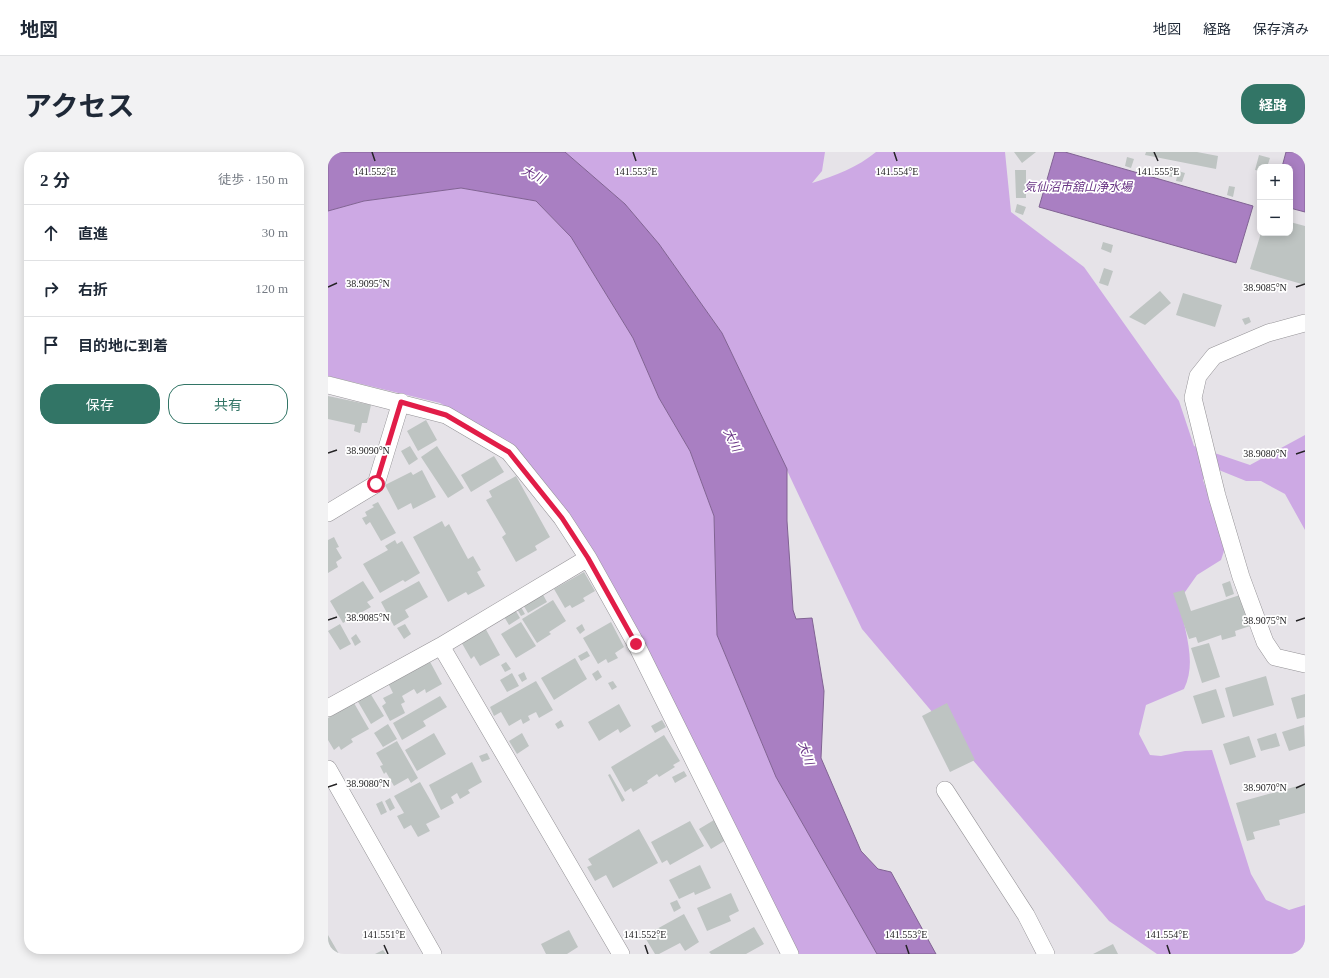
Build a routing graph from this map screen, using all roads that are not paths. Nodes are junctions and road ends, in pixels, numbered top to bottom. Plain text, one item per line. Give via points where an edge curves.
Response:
1 (1305, 323) edge
2 (328, 385) edge
3 (401, 402) junction
4 (328, 513) edge
5 (588, 558) junction
6 (441, 646) junction
7 (1305, 664) edge
8 (328, 708) edge
9 (328, 769) edge
10 (945, 790) dead end
11 (433, 954) edge
12 (621, 954) edge
13 (790, 954) edge
14 (1046, 954) edge

1 - 7 street via 1268,333 1214,356 1198,376 1193,398 1236,562 1265,642 1275,657
2 - 3 street
3 - 4 street via 376,484
3 - 5 street via 446,415 509,452 562,518
5 - 6 street
5 - 13 street via 636,644
6 - 8 street
6 - 12 street
9 - 11 street
10 - 14 street via 1026,915

